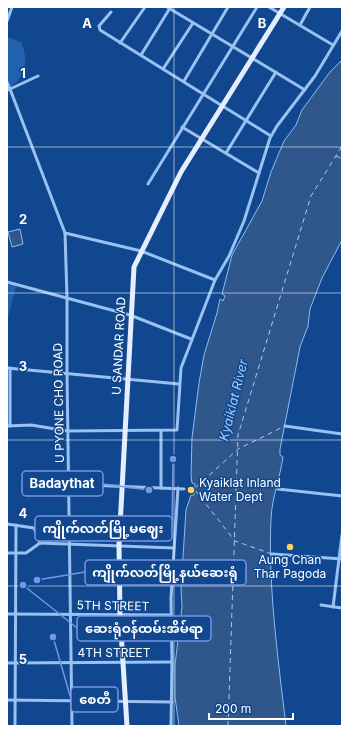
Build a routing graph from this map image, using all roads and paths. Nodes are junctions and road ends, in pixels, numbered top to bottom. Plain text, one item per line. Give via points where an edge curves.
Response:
1 (12, 7) edge
2 (145, 7) edge
3 (228, 7) edge
4 (257, 7) edge
5 (268, 7) edge
6 (284, 7) edge
7 (310, 7) edge
8 (168, 8) edge
9 (111, 12) dead end
10 (279, 14) junction
11 (7, 21) edge
12 (193, 23) junction
13 (300, 25) junction
14 (342, 31) edge
15 (213, 35) junction
16 (120, 43) junction
17 (334, 45) junction
18 (233, 46) junction
19 (141, 55) junction
20 (252, 58) junction
21 (163, 68) junction
22 (276, 72) junction
23 (38, 76) dead end
24 (184, 81) junction
25 (7, 82) edge
26 (9, 90) edge
27 (305, 90) junction
28 (203, 94) junction
29 (222, 106) junction
30 (245, 120) junction
31 (182, 127) junction
32 (271, 136) junction
33 (202, 139) junction
34 (226, 153) junction
35 (259, 173) junction
36 (148, 184) dead end
37 (64, 233) junction
38 (141, 251) junction
39 (215, 280) junction
40 (7, 282) edge
41 (67, 298) junction
42 (130, 315) junction
43 (191, 339) junction
44 (8, 368) edge
45 (67, 373) junction
46 (127, 379) junction
47 (179, 384) junction
48 (9, 426) edge
49 (285, 426) dead end
50 (68, 431) junction
51 (124, 431) junction
52 (161, 431) junction
53 (342, 434) edge
54 (41, 483) dead end
55 (69, 484) junction
56 (121, 486) junction
57 (161, 488) junction
58 (178, 488) junction
59 (184, 489) dead end
60 (278, 489) dead end
61 (342, 496) edge
62 (7, 524) edge
63 (16, 525) junction
64 (342, 535) edge
65 (40, 543) junction
66 (71, 543) junction
67 (119, 545) junction
68 (174, 548) junction
69 (7, 553) edge
70 (16, 553) junction
71 (272, 554) dead end
72 (340, 559) edge
73 (321, 605) dead end
74 (333, 607) junction
75 (342, 608) edge
76 (7, 614) edge
77 (15, 614) junction
78 (71, 614) junction
79 (120, 615) junction
80 (171, 616) junction
81 (123, 661) junction
82 (72, 662) junction
83 (172, 662) junction
84 (7, 663) edge
85 (15, 663) junction
86 (7, 700) edge
87 (15, 700) junction
88 (71, 700) junction
89 (126, 700) junction
90 (172, 702) junction
91 (15, 726) edge
92 (72, 726) edge
93 (127, 726) edge
94 (171, 726) edge

1 - 11 street
2 - 16 street
3 - 15 street
4 - 18 street
5 - 10 street
6 - 10 main road, U SANDAR ROAD
7 - 13 street
8 - 12 street
8 - 19 street
9 - 16 street via 99,28
10 - 13 street
10 - 20 main road, U SANDAR ROAD
12 - 15 street
12 - 21 street
13 - 17 street
14 - 17 street
15 - 18 street
15 - 24 street
16 - 19 street
17 - 27 street
18 - 20 street
18 - 28 street
19 - 21 street
20 - 22 street
20 - 29 main road, U SANDAR ROAD
21 - 24 street
22 - 27 street
22 - 30 street
23 - 26 street
24 - 28 street
25 - 26 street, U PYONE CHO ROAD
26 - 37 street, U PYONE CHO ROAD
27 - 32 street
28 - 29 street
28 - 31 street
29 - 30 street
29 - 33 main road, U SANDAR ROAD
30 - 32 street
30 - 34 street
31 - 33 street
31 - 36 street
32 - 35 street
33 - 34 street
33 - 38 main road, U SANDAR ROAD via 181,172
34 - 35 street
35 - 39 street via 244,221
37 - 38 street
37 - 41 street, U PYONE CHO ROAD
38 - 39 street
38 - 42 main road, U SANDAR ROAD via 134,267
39 - 43 street
40 - 41 street
41 - 42 street
41 - 45 street, U PYONE CHO ROAD
42 - 43 street
42 - 46 main road, U SANDAR ROAD
43 - 47 street via 181,368
44 - 45 street
44 - 48 street
45 - 46 street
45 - 50 street, U PYONE CHO ROAD
46 - 47 street
46 - 51 main road, U SANDAR ROAD
47 - 52 street via 177,430
48 - 50 street via 31,425
49 - 53 street
50 - 51 street
50 - 55 street, U PYONE CHO ROAD
51 - 52 street
51 - 56 main road, U SANDAR ROAD
52 - 57 street
54 - 55 street
55 - 56 street
55 - 66 street, U PYONE CHO ROAD
56 - 57 street
56 - 67 main road, U SANDAR ROAD
57 - 58 street
58 - 59 street
58 - 68 street
60 - 61 street
62 - 63 street
63 - 65 street via 34,528
63 - 70 street
64 - 72 street
65 - 66 street
65 - 70 street via 28,552
66 - 67 street
66 - 78 street, U PYONE CHO ROAD
67 - 68 street
67 - 79 main road, U SANDAR ROAD
68 - 80 street
69 - 70 street
70 - 77 street
71 - 72 street
72 - 74 street
73 - 74 street
74 - 75 street
76 - 77 street, 5TH STREET
77 - 78 street, 5TH STREET
77 - 85 street
78 - 79 street, 5TH STREET
78 - 82 street, U PYONE CHO ROAD
79 - 80 street, 5TH STREET
79 - 81 main road, U SANDAR ROAD
80 - 83 street
81 - 82 street, 4TH STREET
81 - 83 street, 4TH STREET
81 - 89 main road, U SANDAR ROAD
82 - 85 street, 4TH STREET
82 - 88 street, U PYONE CHO ROAD
83 - 90 street
84 - 85 street, 4TH STREET
85 - 87 street
86 - 87 street
87 - 88 street
87 - 91 street
88 - 89 street
88 - 92 street, U PYONE CHO ROAD
89 - 90 street
89 - 93 main road, U SANDAR ROAD
90 - 94 street

